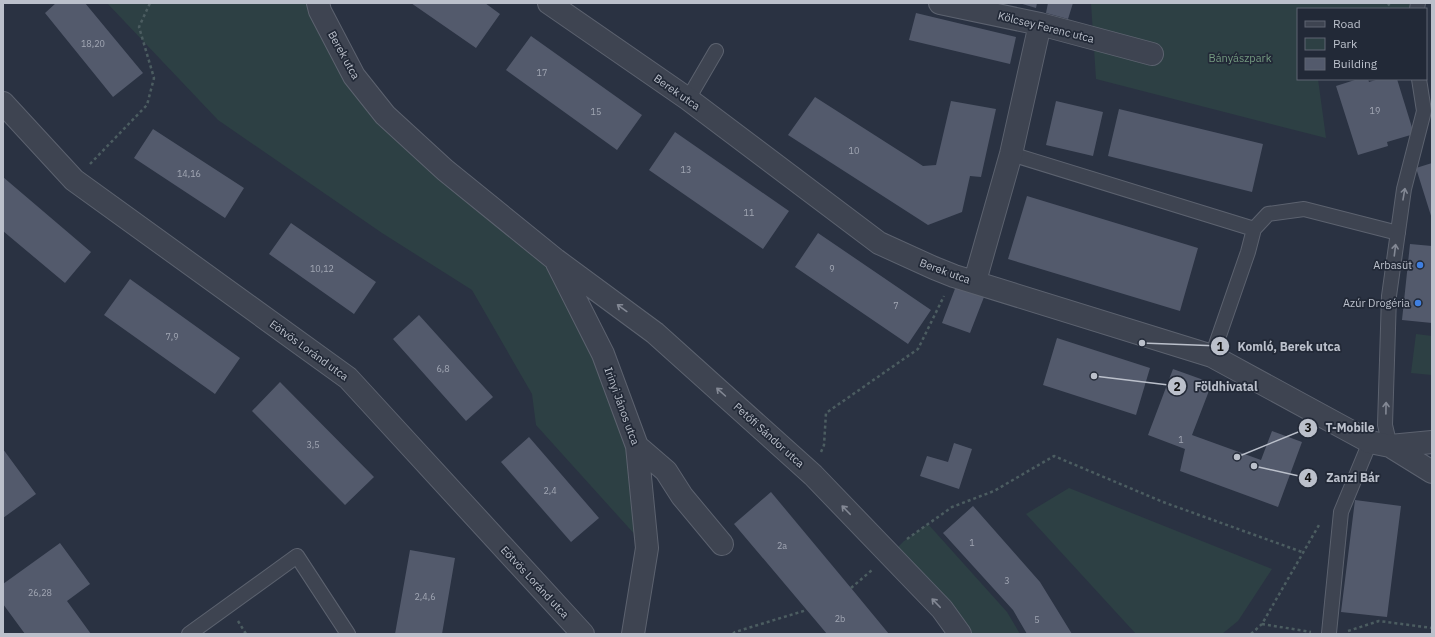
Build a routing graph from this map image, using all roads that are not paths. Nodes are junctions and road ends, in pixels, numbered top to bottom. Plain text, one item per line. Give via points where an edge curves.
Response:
1 (318, 3) edge
2 (549, 3) edge
3 (940, 3) edge
4 (1040, 24) junction
5 (716, 51) dead end
6 (1152, 54) dead end
7 (1419, 80) edge
8 (688, 99) junction
9 (3, 103) edge
10 (1011, 154) junction
11 (1254, 229) junction
12 (1398, 233) junction
13 (556, 260) junction
14 (975, 281) junction
15 (1212, 356) junction
16 (1432, 442) edge
17 (1380, 444) junction
18 (637, 446) junction
19 (1432, 472) edge
20 (722, 544) dead end
21 (1329, 633) edge
22 (188, 634) edge
23 (348, 634) edge
24 (582, 634) edge
25 (633, 634) edge
26 (960, 634) edge

1 - 13 street, Berek utca via 354,76 385,114 445,170
2 - 8 street, Berek utca
3 - 4 street, Kölcsey Ferenc utca
4 - 6 street, Kölcsey Ferenc utca
4 - 10 street
5 - 8 lane
12 -> 7 lane via 1404,189 1424,111
8 - 14 street, Berek utca via 879,243 954,276
9 - 24 street, Eötvös Loránd utca via 74,180 348,378
10 - 11 lane
10 - 14 street
11 - 12 lane via 1268,214 1304,209
11 - 15 lane
17 -> 12 lane via 1385,425 1390,296
13 - 18 street, Irinyi János utca via 603,354
26 -> 13 street, Petőfi Sándor utca via 942,609 813,475 655,333
14 - 15 street, Berek utca
15 - 17 street, Berek utca
16 - 17 street
17 - 19 street, Berek utca
17 - 21 lane via 1341,512
18 - 20 street via 666,471 682,496
18 - 25 street, Irinyi János utca via 647,548
22 - 23 lane via 296,556

